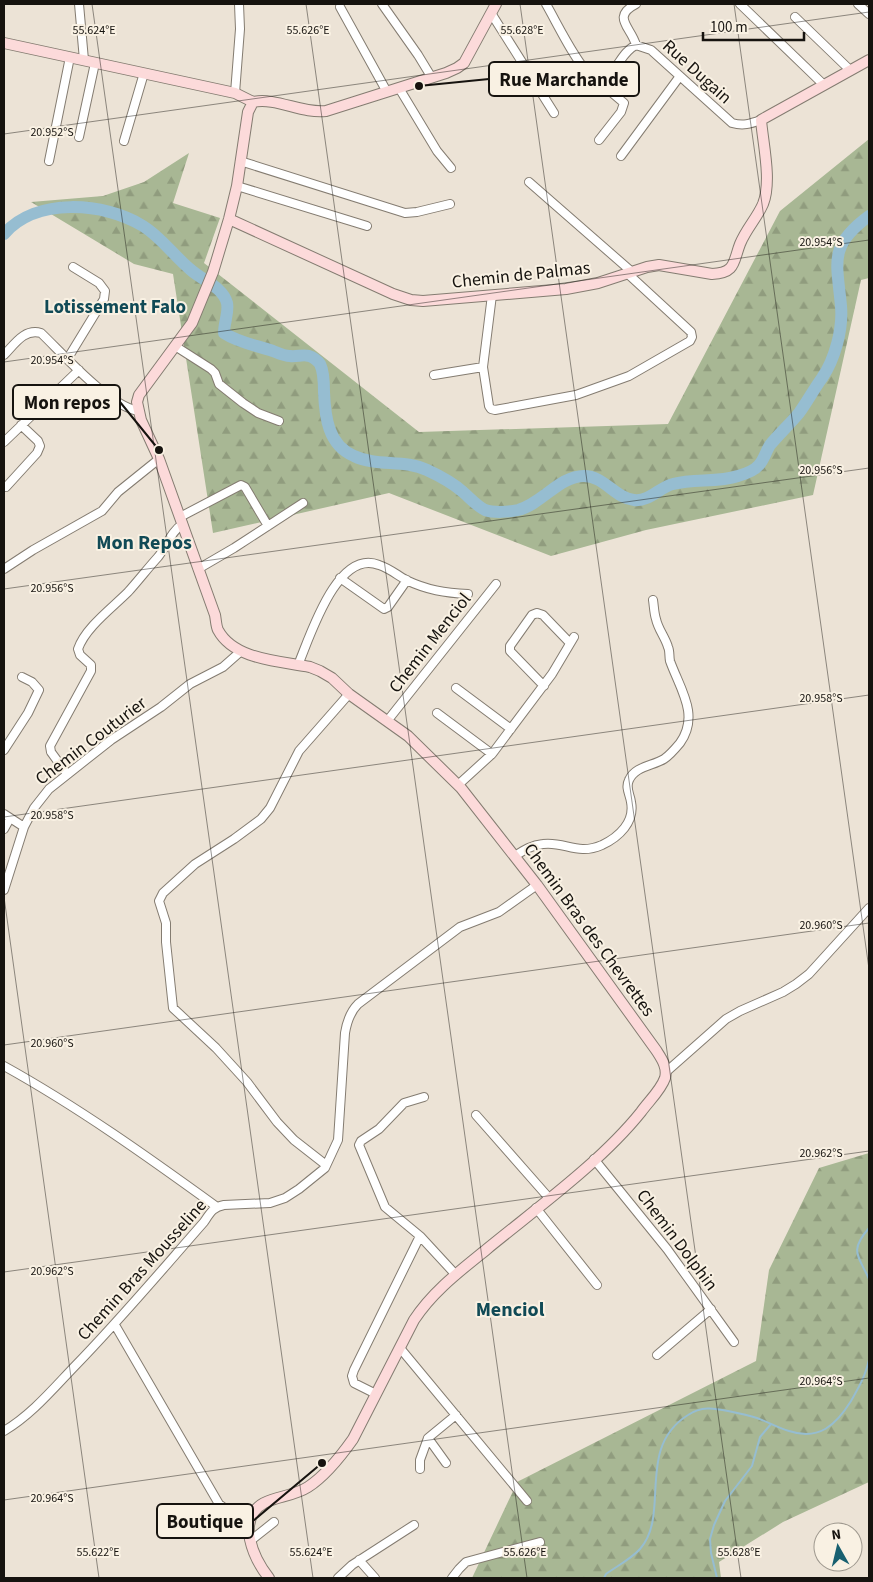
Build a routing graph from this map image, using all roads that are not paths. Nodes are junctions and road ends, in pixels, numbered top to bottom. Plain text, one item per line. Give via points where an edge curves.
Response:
1 (79, 4) edge
2 (239, 4) edge
3 (382, 4) edge
4 (496, 4) edge
5 (546, 4) edge
6 (636, 4) edge
7 (740, 4) edge
8 (858, 4) edge
9 (340, 7) dead end
10 (490, 13) junction
11 (869, 14) edge
12 (794, 16) dead end
13 (4, 43) edge
14 (636, 45) junction
15 (70, 57) junction
16 (84, 60) junction
17 (869, 60) edge
18 (96, 63) junction
19 (850, 70) junction
20 (144, 73) junction
21 (680, 76) junction
22 (432, 78) junction
23 (601, 78) junction
24 (824, 85) junction
25 (399, 88) junction
26 (386, 92) junction
27 (235, 93) junction
28 (254, 102) junction
29 (554, 113) dead end
30 (761, 120) junction
31 (79, 137) dead end
32 (599, 140) dead end
33 (124, 141) dead end
34 (621, 156) dead end
35 (49, 161) dead end
36 (240, 161) junction
37 (451, 168) dead end
38 (529, 182) dead end
39 (237, 186) junction
40 (450, 204) dead end
41 (229, 219) junction
42 (367, 226) dead end
43 (73, 268) dead end
44 (630, 272) junction
45 (492, 295) junction
46 (175, 346) junction
47 (4, 355) edge
48 (68, 358) junction
49 (483, 367) junction
50 (79, 370) junction
51 (434, 375) dead end
52 (138, 411) junction
53 (280, 420) dead end
54 (21, 425) junction
55 (4, 442) edge
56 (159, 459) junction
57 (6, 487) dead end
58 (303, 504) dead end
59 (181, 521) junction
60 (268, 526) junction
61 (4, 569) edge
62 (198, 569) junction
63 (340, 578) junction
64 (406, 580) junction
65 (496, 584) dead end
66 (468, 594) dead end
67 (653, 600) dead end
68 (240, 652) junction
69 (298, 665) junction
70 (22, 677) dead end
71 (544, 686) junction
72 (456, 688) dead end
73 (349, 694) junction
74 (437, 714) dead end
75 (388, 720) junction
76 (512, 728) junction
77 (4, 750) edge
78 (492, 754) junction
79 (67, 774) junction
80 (458, 785) junction
81 (7, 816) edge
82 (24, 827) junction
83 (4, 829) edge
84 (515, 856) junction
85 (537, 884) junction
86 (4, 890) edge
87 (869, 908) edge
88 (4, 1066) edge
89 (666, 1072) junction
90 (424, 1097) dead end
91 (476, 1115) dead end
92 (594, 1159) junction
93 (326, 1165) junction
94 (548, 1198) junction
95 (217, 1206) junction
96 (536, 1208) junction
97 (420, 1236) junction
98 (456, 1275) junction
99 (597, 1285) dead end
100 (711, 1309) junction
101 (115, 1325) junction
102 (734, 1342) dead end
103 (400, 1348) junction
104 (658, 1355) dead end
105 (376, 1394) junction
106 (456, 1415) junction
107 (4, 1431) edge
108 (428, 1438) junction
109 (446, 1463) dead end
110 (420, 1469) dead end
111 (527, 1501) dead end
112 (251, 1517) junction
113 (274, 1522) dead end
114 (414, 1525) dead end
115 (250, 1541) junction
116 (540, 1542) dead end
117 (360, 1560) junction
118 (269, 1578) edge
119 (338, 1578) edge
120 (375, 1578) edge
121 (452, 1578) edge

1 - 16 street
2 - 27 street via 240,39
3 - 22 street
4 - 10 main road
5 - 23 street via 590,74
6 - 14 street via 624,13 624,22
7 - 24 street
8 - 11 street
9 - 26 street
10 - 22 main road via 464,63
10 - 29 street
12 - 19 street
13 - 15 main road
14 - 21 street, Rue Dugain via 651,50
14 - 23 street, Rue Dugain via 625,52 610,74
15 - 16 main road
15 - 35 street
16 - 18 main road
17 - 19 main road
18 - 20 main road
18 - 31 street
19 - 24 main road
20 - 27 main road
20 - 33 street
21 - 30 street, Rue Dugain via 732,123 750,124
21 - 34 street
22 - 25 main road
23 - 32 street via 604,86 624,103 621,112
24 - 30 main road
25 - 26 main road
25 - 37 street
26 - 28 main road via 319,112 264,101
27 - 28 main road
28 - 36 main road via 248,112
30 - 44 main road, Chemin de Palmas via 766,194 731,268 712,274 659,265
36 - 39 main road
36 - 40 street via 405,213
38 - 44 street
39 - 41 main road
39 - 42 street
41 - 45 main road, Chemin de Palmas via 410,300
41 - 46 main road via 192,323
43 - 48 street via 99,283 105,291 104,299
44 - 45 main road, Chemin de Palmas via 582,287
44 - 49 street via 690,332 690,341 629,376 576,395 495,410 489,406
45 - 49 street
46 - 52 main road via 139,395
46 - 53 street via 211,369 219,384 243,403 258,413
47 - 48 street via 26,334 36,332
48 - 50 street
49 - 51 street
50 - 52 street via 118,403
50 - 54 street
52 - 56 main road
54 - 55 street
54 - 57 street via 40,446
56 - 59 main road
56 - 61 street via 118,492 102,511
58 - 60 street
59 - 60 street via 240,484
59 - 62 main road
59 - 79 street via 146,571 79,645 80,655 91,665 90,671 50,746
60 - 62 street
62 - 68 main road via 218,629
63 - 64 street, Chemin Menciol via 352,567 372,563
63 - 64 street via 384,609
63 - 69 street, Chemin Menciol
64 - 66 street, Chemin Menciol via 443,593
65 - 75 street, Chemin Menciol
67 - 84 street via 656,620 686,696 689,720 686,731 664,759 647,765 630,777 627,786 631,801 630,820 611,840 578,850 542,844
68 - 69 main road, Chemin Bras des Chevrettes
68 - 79 street, Chemin Couturier via 223,667 190,684
69 - 73 main road, Chemin Bras des Chevrettes via 320,671
70 - 77 street via 39,690
71 - 71 street via 510,651 510,646 532,615 537,613 572,640
71 - 76 street
72 - 76 street
73 - 75 main road, Chemin Bras des Chevrettes
73 - 93 street via 299,751 265,814 195,864 164,893 160,901 166,923 173,1008 216,1048 294,1140
74 - 78 street
75 - 80 main road, Chemin Bras des Chevrettes
76 - 78 street
78 - 80 street
79 - 82 street, Chemin Couturier via 40,798
80 - 84 main road, Chemin Bras des Chevrettes
81 - 82 street
81 - 83 street
82 - 86 street, Chemin Couturier
84 - 85 main road, Chemin Bras des Chevrettes
85 - 89 main road, Chemin Bras des Chevrettes via 656,1050
85 - 93 street, Chemin Bras Mousseline via 500,912 460,926 352,1010 346,1033 338,1140
87 - 89 street via 809,974 783,992 726,1019
88 - 95 street via 82,1112
89 - 92 main road via 663,1083 633,1121
90 - 97 street via 404,1103 359,1146 385,1207
91 - 94 street
92 - 94 main road
92 - 100 street, Chemin Dolphin
93 - 95 street, Chemin Bras Mousseline via 285,1198 270,1203
94 - 96 main road
95 - 101 street, Chemin Bras Mousseline
96 - 98 main road
96 - 99 street
97 - 98 street
97 - 105 street via 352,1376 354,1383
98 - 103 main road via 424,1305
100 - 102 street, Chemin Dolphin
100 - 104 street
101 - 107 street, Chemin Bras Mousseline via 33,1410
101 - 112 street via 219,1504 228,1511
103 - 105 main road
103 - 106 street
105 - 112 main road via 348,1445 317,1480 294,1494 265,1503
106 - 108 street
106 - 111 street
108 - 109 street
108 - 110 street
112 - 115 main road
113 - 115 street
114 - 117 street
115 - 118 main road via 259,1565
116 - 121 street via 466,1562
117 - 119 street
117 - 120 street

